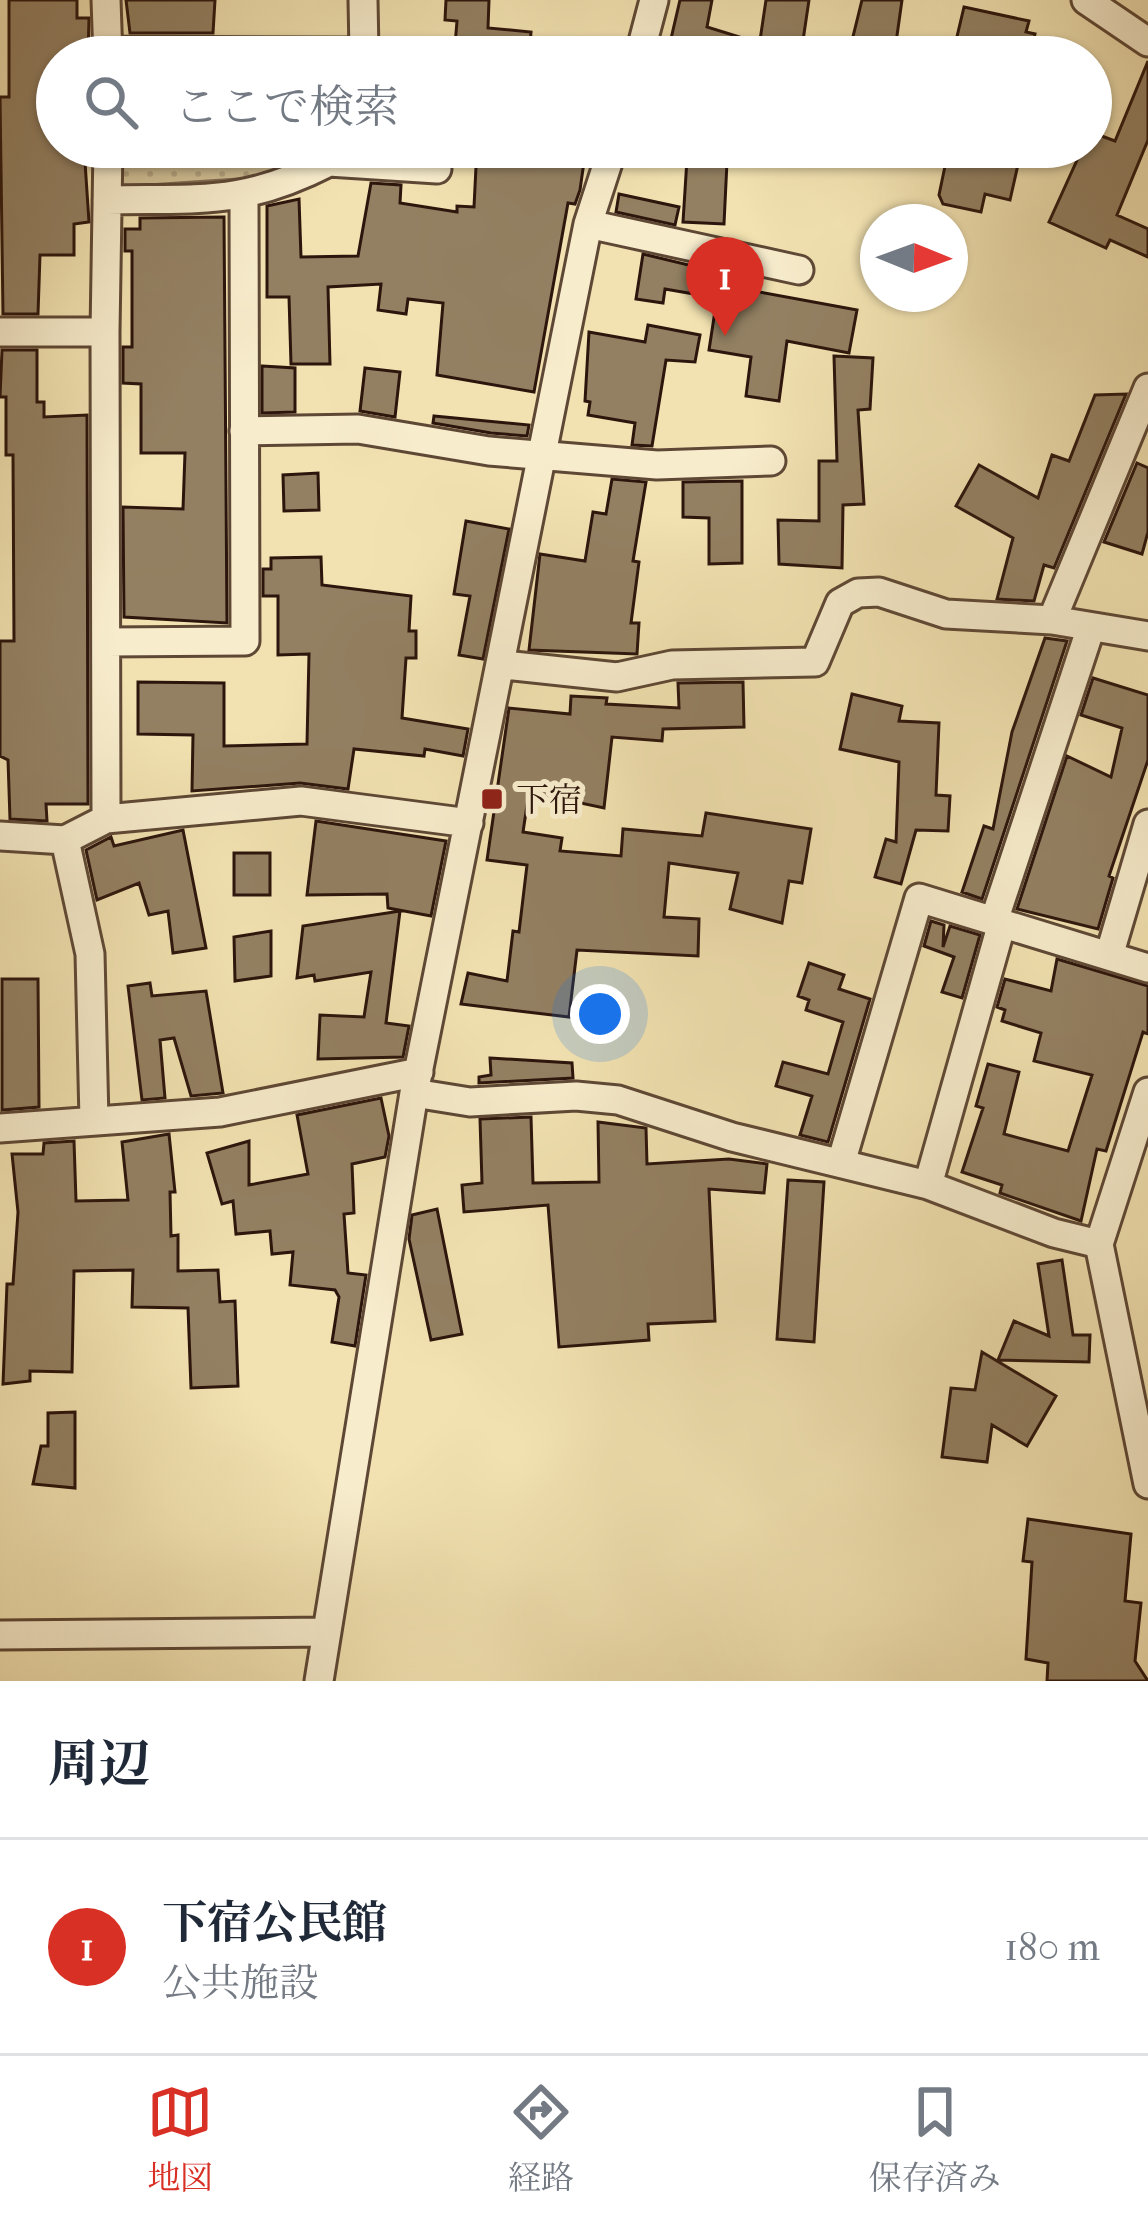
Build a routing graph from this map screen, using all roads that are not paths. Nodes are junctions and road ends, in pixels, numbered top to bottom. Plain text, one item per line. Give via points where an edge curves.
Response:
1 (106, 0) edge
2 (363, 0) edge
3 (654, 0) edge
4 (1086, 0) edge
5 (107, 36) edge
6 (364, 36) edge
7 (645, 36) edge
8 (1148, 42) edge
9 (108, 168) edge
10 (309, 168) edge
11 (430, 168) edge
12 (606, 168) edge
13 (437, 169) dead end
14 (244, 198) junction
15 (107, 200) junction
16 (588, 224) junction
17 (799, 271) dead end
18 (0, 332) edge
19 (105, 332) junction
20 (1148, 388) edge
21 (244, 431) junction
22 (545, 456) junction
23 (771, 461) dead end
24 (1052, 620) junction
25 (1091, 627) junction
26 (1148, 636) edge
27 (107, 642) junction
28 (504, 664) junction
29 (106, 819) junction
30 (469, 823) junction
31 (1148, 824) edge
32 (0, 836) edge
33 (65, 839) junction
34 (998, 922) junction
35 (1109, 956) junction
36 (1148, 968) edge
37 (417, 1083) junction
38 (1148, 1093) edge
39 (94, 1120) junction
40 (0, 1128) edge
41 (841, 1163) junction
42 (1137, 1170) edge
43 (928, 1185) junction
44 (1099, 1244) junction
45 (1148, 1484) edge
46 (327, 1632) junction
47 (0, 1635) edge
48 (319, 1681) edge

1 - 5 street
2 - 6 street
3 - 7 street
4 - 8 street
9 - 15 street
10 - 14 street via 280,188
11 - 13 street
12 - 16 street
14 - 15 street
14 - 21 street
15 - 19 street
16 - 17 street
16 - 22 street
18 - 19 street
19 - 27 street
20 - 24 street
21 - 22 street via 358,429
21 - 27 street via 245,640
22 - 23 street via 657,465
22 - 28 street
24 - 25 street
24 - 28 street via 946,614 859,593 840,603 815,662 672,665 617,677
25 - 26 street
25 - 34 street
27 - 29 street
28 - 30 street
29 - 30 street via 301,801
29 - 33 street
30 - 37 street
31 - 35 street
32 - 33 street
33 - 39 street via 90,954
34 - 35 street
34 - 41 street via 919,898
34 - 43 street
35 - 36 street
37 - 39 street via 220,1112
37 - 41 street via 470,1102 618,1100
37 - 46 street
38 - 42 street
39 - 40 street
41 - 43 street
42 - 44 street
43 - 44 street
44 - 45 street
46 - 47 street
46 - 48 street

